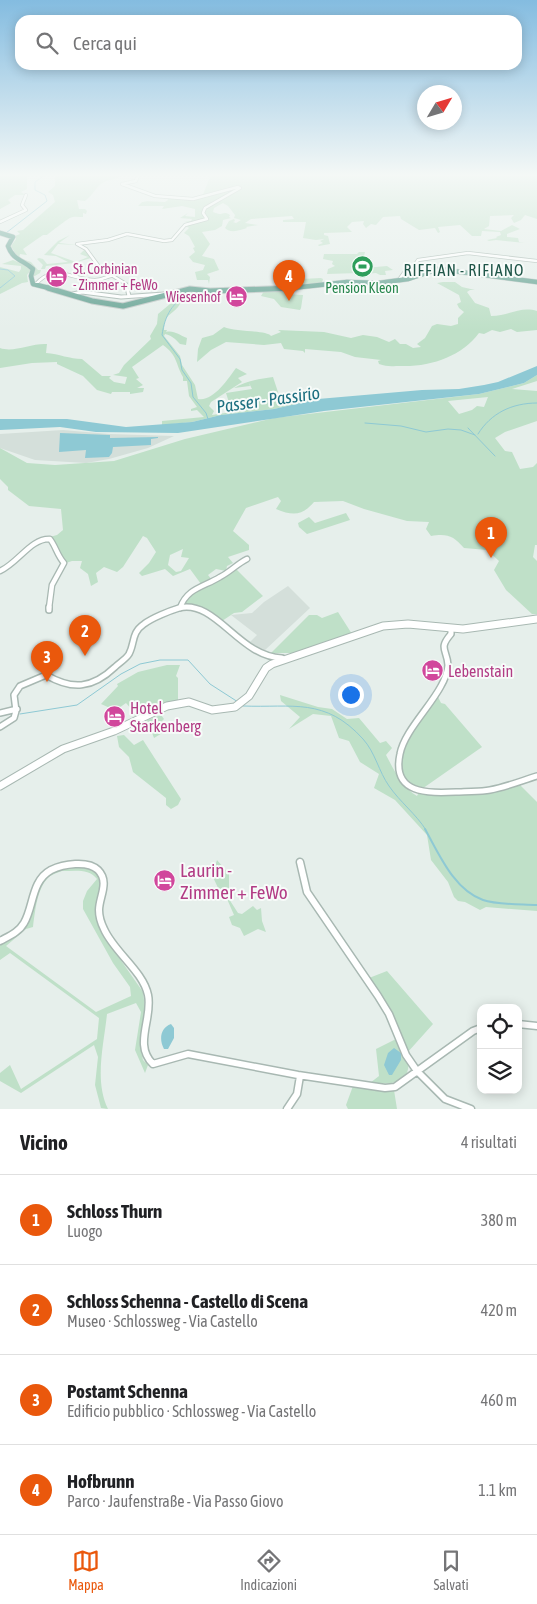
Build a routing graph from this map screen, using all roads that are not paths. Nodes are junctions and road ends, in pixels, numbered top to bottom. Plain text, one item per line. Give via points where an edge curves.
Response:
1 (183, 227) edge
2 (0, 233) edge
3 (537, 261) edge
4 (111, 276) junction
5 (398, 282) junction
6 (537, 282) edge
7 (35, 285) junction
8 (73, 294) junction
9 (173, 294) junction
10 (129, 296) junction
11 (247, 559) dead end
12 (0, 571) edge
13 (180, 608) junction
14 (49, 610) dead end
15 (537, 618) edge
16 (454, 628) junction
17 (267, 655) junction
18 (289, 657) junction
19 (272, 664) junction
20 (17, 710) junction
21 (0, 713) edge
22 (0, 727) edge
23 (537, 776) edge
24 (0, 786) edge
25 (300, 862) dead end
26 (0, 942) edge
27 (522, 1024) edge
28 (537, 1026) edge
29 (477, 1030) edge
30 (417, 1071) junction
31 (300, 1076) junction
32 (287, 1109) edge
33 (471, 1109) edge

1 - 4 street via 172,240 127,234 77,244
2 - 7 main road via 11,235 13,239 8,246 11,256 33,268 31,280
3 - 5 street via 468,253 434,257 418,260
4 - 7 street via 93,280 48,274
4 - 10 street via 126,284
5 - 6 main road via 440,269
5 - 9 main road via 347,282 281,289 193,289
7 - 8 main road
8 - 9 main road via 123,306
8 - 10 street
9 - 10 street
11 - 13 street via 214,581 198,586 182,600
12 - 14 street via 16,561 23,551 46,538 50,539 64,563 52,585
13 - 17 street via 207,612 246,645
13 - 20 street via 140,627 134,635 129,654 95,682 71,686 46,675 20,686 14,695
15 - 16 street via 478,628
16 - 18 street via 408,624 383,626
16 - 23 street via 456,634 448,638 443,647 448,666 445,678 400,752 398,767 403,780 416,791 432,793 489,790
17 - 18 street via 275,659
17 - 19 street
18 - 19 street
19 - 24 street via 238,706 222,710 189,702 167,706 114,731 63,749
20 - 21 street
20 - 22 street via 14,720
25 - 30 street via 307,892 378,996
26 - 31 street via 23,924 43,875 58,867 92,866 100,872 104,882 99,909 104,930 148,995 144,1050 148,1060 155,1064 188,1054
27 - 28 street
29 - 30 street
30 - 31 street via 395,1087 385,1088
30 - 33 street via 445,1099
31 - 32 street via 297,1094

